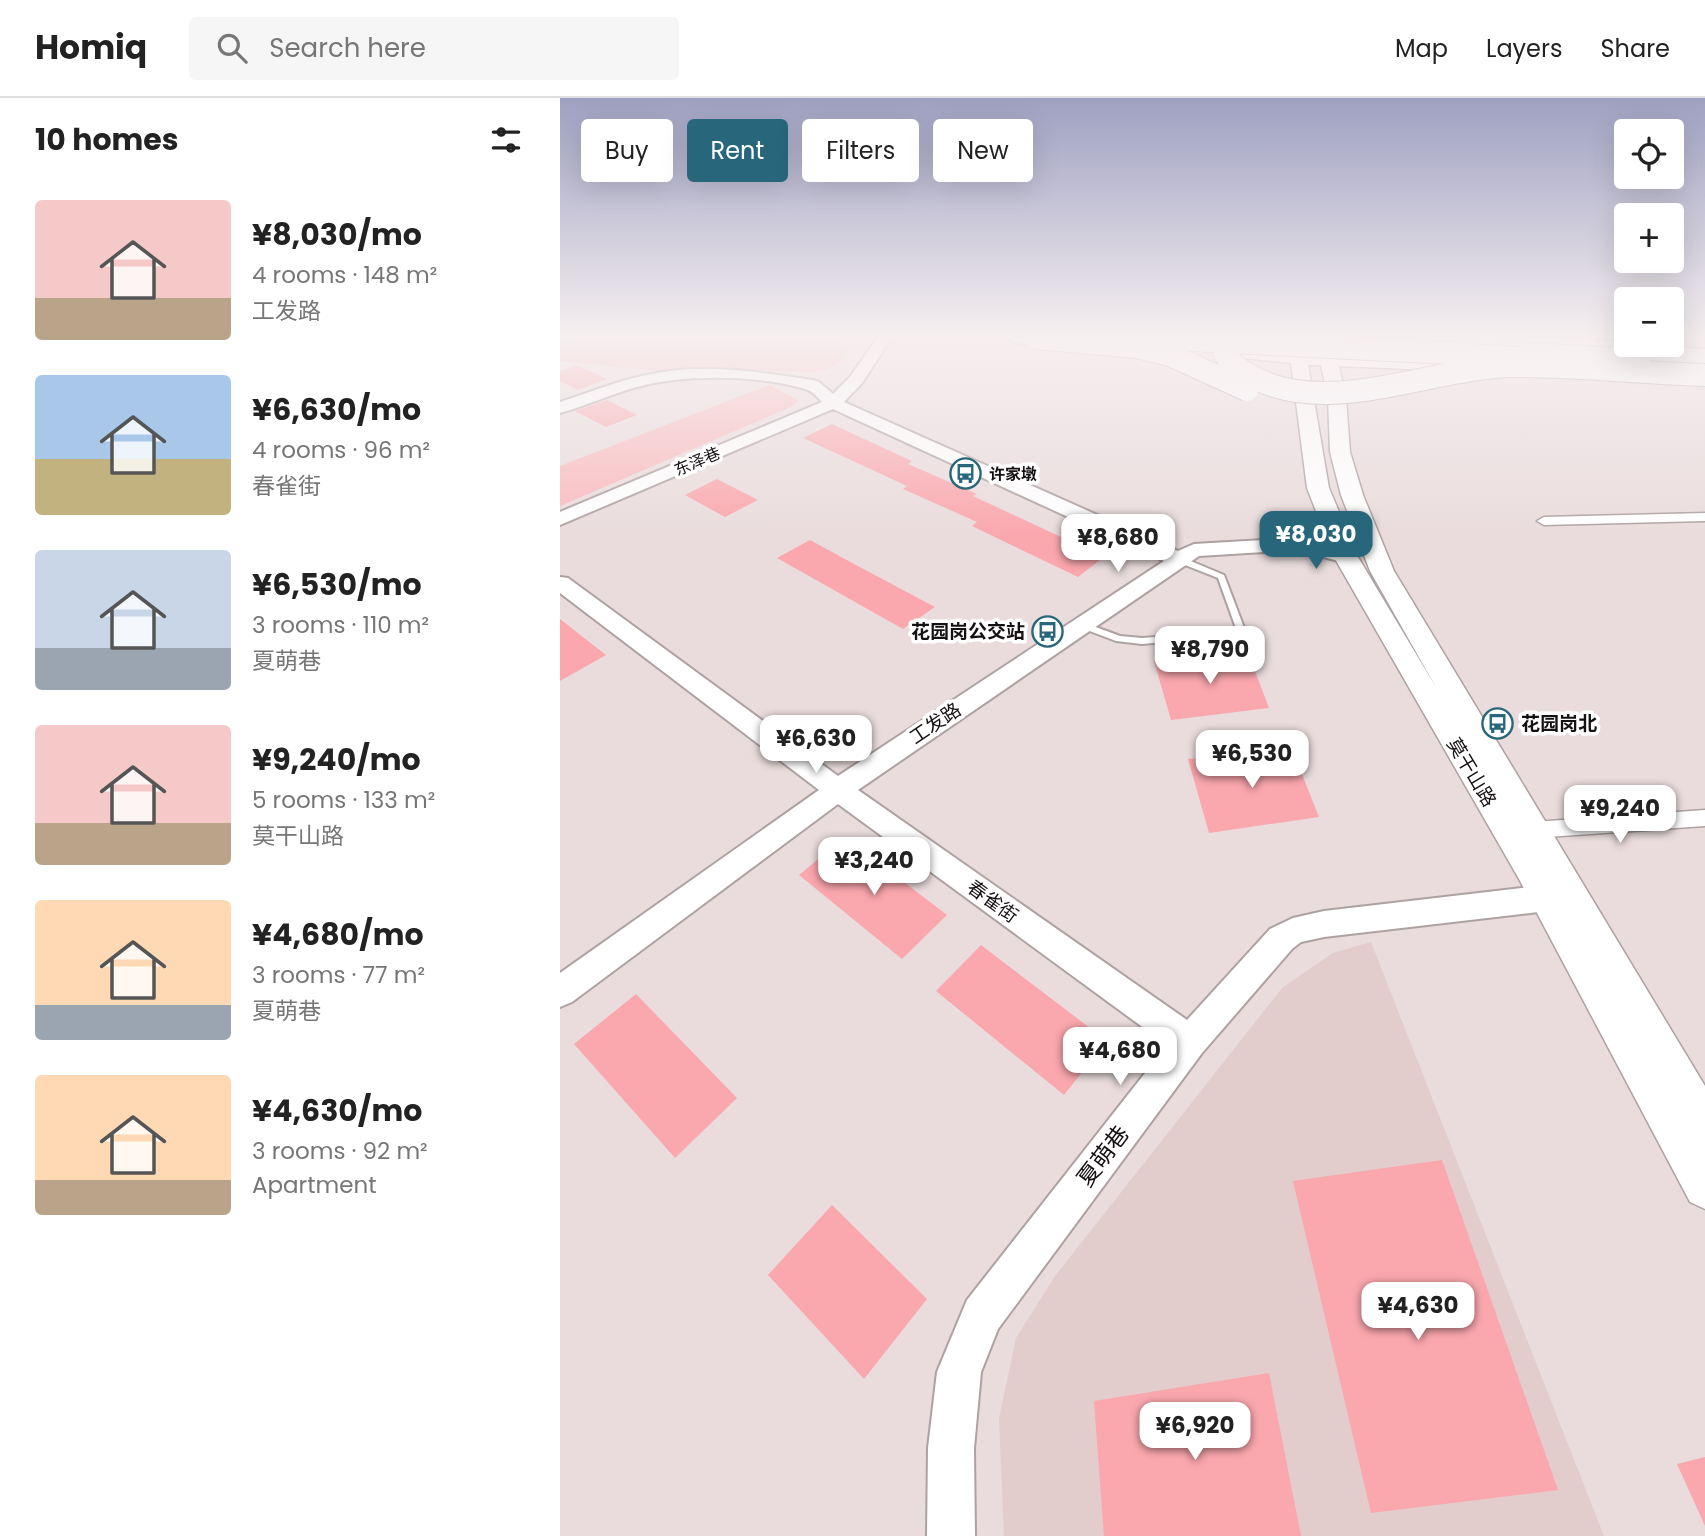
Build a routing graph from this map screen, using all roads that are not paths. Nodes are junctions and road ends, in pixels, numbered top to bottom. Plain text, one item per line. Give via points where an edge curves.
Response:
1 (830, 404) edge
2 (835, 404) edge
3 (1306, 404) edge
4 (1338, 404) edge
5 (1705, 517) edge
6 (560, 519) edge
7 (1544, 521) dead end
8 (1333, 525) junction
9 (1297, 544) junction
10 (1346, 557) junction
11 (1178, 559) junction
12 (560, 583) edge
13 (1082, 625) junction
14 (838, 790) junction
15 (1705, 818) edge
16 (1533, 830) junction
17 (1547, 898) junction
18 (560, 992) edge
19 (1190, 1042) junction
20 (1705, 1125) edge
21 (1705, 1187) edge
22 (951, 1536) edge

1 - 6 street, 东泽巷
2 - 11 street
3 - 8 main road, 莫干山路 via 1318,488
4 - 16 main road, 莫干山路 via 1340,452 1382,571
5 - 7 street
8 - 9 street, 工发路
8 - 10 main road, 莫干山路
9 - 10 street, 工发路
9 - 11 street, 工发路 via 1194,550
10 - 17 main road, 莫干山路
11 - 13 street, 工发路
11 - 13 lane via 1221,577 1242,633 1142,641 1119,639
12 - 14 street, 春雀街
13 - 14 street, 工发路
14 - 18 street, 工发路
14 - 19 street, 春雀街
15 - 16 street
16 - 20 main road, 莫干山路
17 - 19 street, 夏萌巷 via 1324,923 1293,931
17 - 21 main road, 莫干山路
19 - 22 street, 夏萌巷 via 982,1315 959,1373 951,1448

